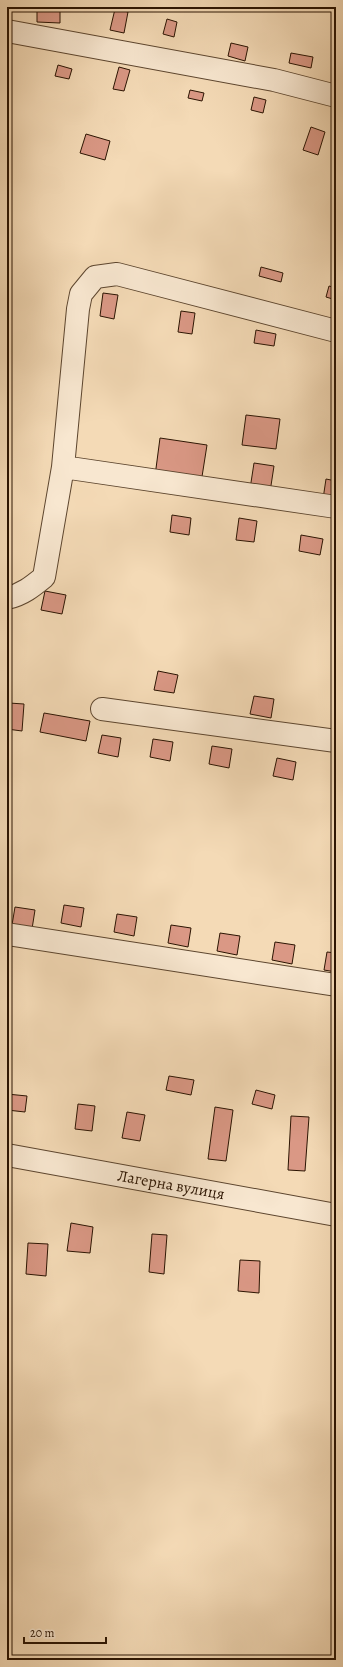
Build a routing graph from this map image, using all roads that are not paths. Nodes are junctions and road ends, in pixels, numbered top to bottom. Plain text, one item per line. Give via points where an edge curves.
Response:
1 (7, 31) edge
2 (336, 96) edge
3 (336, 331) edge
4 (63, 467) junction
5 (336, 507) edge
6 (7, 598) edge
7 (102, 709) dead end
8 (336, 742) edge
9 (7, 934) edge
10 (336, 985) edge
11 (7, 1155) edge
12 (336, 1215) edge

1 - 2 street via 274,80
3 - 4 street via 118,274 95,277 81,294 78,309
4 - 5 street
4 - 6 street via 44,577 29,589
7 - 8 street
9 - 10 street
11 - 12 street, Лагерна вулиця

